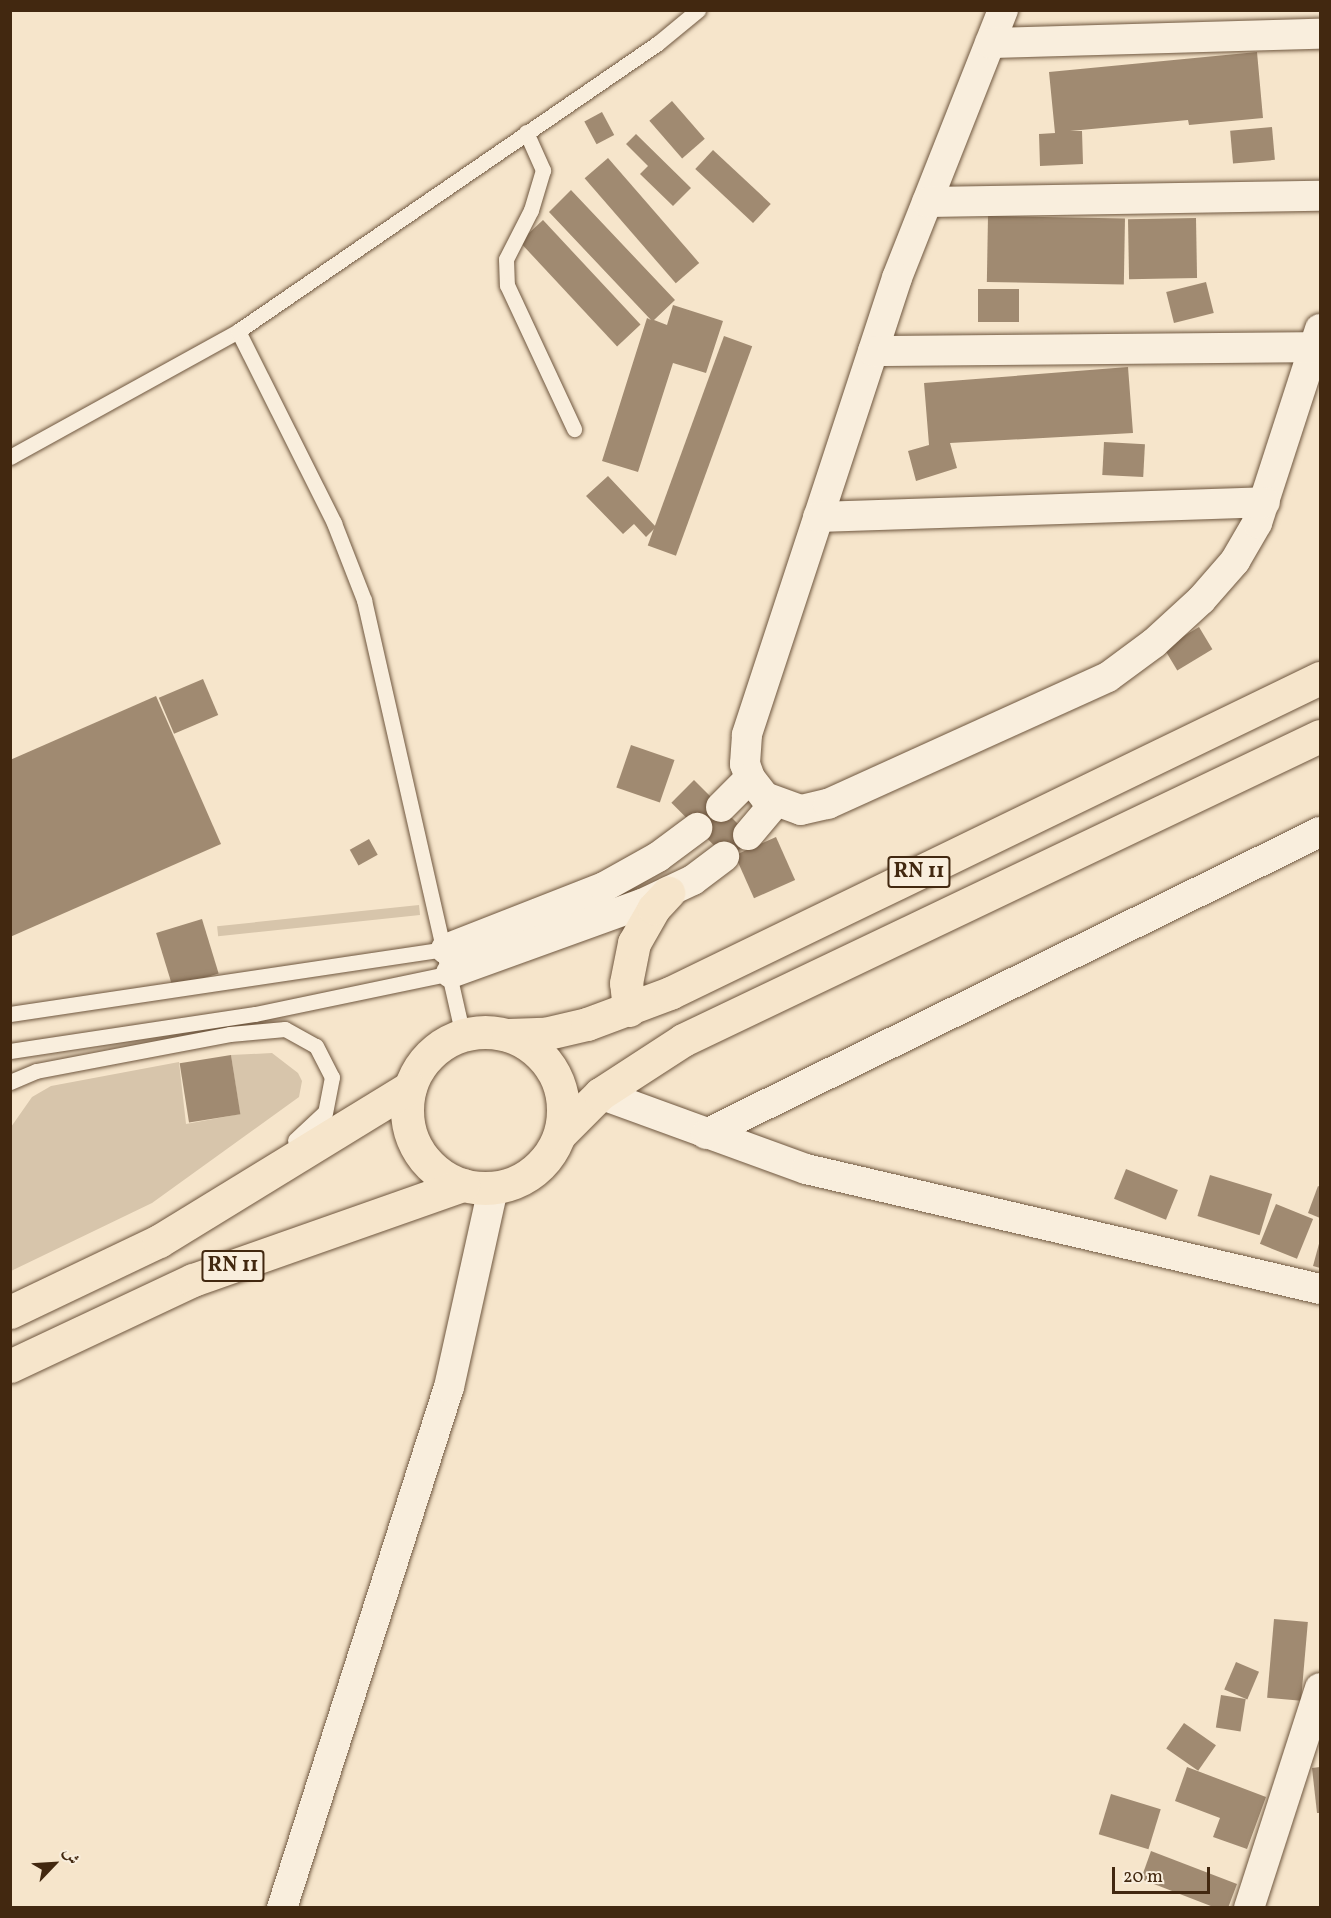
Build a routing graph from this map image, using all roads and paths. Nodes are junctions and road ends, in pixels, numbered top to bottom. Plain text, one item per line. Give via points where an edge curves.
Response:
1 (698, 10) edge
2 (1003, 10) edge
3 (1320, 34) edge
4 (990, 43) junction
5 (526, 132) junction
6 (1320, 196) edge
7 (927, 202) junction
8 (238, 331) junction
9 (1318, 338) edge
10 (873, 351) junction
11 (574, 429) dead end
12 (10, 457) edge
13 (1265, 502) junction
14 (818, 517) junction
15 (1320, 678) edge
16 (1320, 736) edge
17 (750, 778) junction
18 (775, 803) junction
19 (721, 807) dead end
20 (697, 828) dead end
21 (1320, 832) edge
22 (748, 835) dead end
23 (724, 857) dead end
24 (668, 893) junction
25 (448, 961) junction
26 (629, 1010) junction
27 (10, 1014) edge
28 (464, 1034) junction
29 (508, 1035) junction
30 (10, 1051) edge
31 (10, 1082) edge
32 (411, 1087) junction
33 (600, 1094) junction
34 (561, 1133) junction
35 (706, 1134) junction
36 (478, 1186) junction
37 (159, 1241) junction
38 (1320, 1289) edge
39 (10, 1312) edge
40 (10, 1366) edge
41 (1320, 1688) edge
42 (282, 1908) edge
43 (1249, 1908) edge

1 - 5 lane via 658,43
2 - 4 street
3 - 4 street
4 - 7 street
5 - 8 lane
5 - 11 lane via 543,170 531,210 506,259 507,285
6 - 7 street
7 - 10 street
8 - 12 lane
8 - 25 lane via 334,523 363,600
9 - 10 street
9 - 13 street
10 - 14 street
13 - 14 street
13 - 18 street via 1234,561 1201,600 1154,643 1108,677 828,804 801,810
14 - 17 street via 747,735 744,749
15 - 26 highway, RN 11
16 - 33 highway, RN 11 via 683,1040
17 - 18 street
17 - 19 street
18 - 22 street
20 - 25 street via 658,857 604,886
21 - 35 street
23 - 24 street
24 - 25 street
24 - 26 highway via 642,925 634,943 626,983
25 - 27 lane
25 - 28 lane
25 - 30 lane via 255,1014
26 - 29 highway, RN 11 via 544,1034
28 - 29 highway
28 - 32 highway via 440,1046 422,1064
29 - 34 highway via 535,1049 555,1073 564,1102
31 - 37 lane via 36,1071 257,1030 285,1029 316,1046 332,1077 331,1095 314,1126
32 - 36 highway via 408,1118 416,1147 436,1170
32 - 37 highway, RN 11
33 - 34 highway, RN 11
33 - 35 street
34 - 36 highway via 546,1160 522,1179
35 - 38 street via 806,1169
36 - 40 highway, RN 11 via 193,1280
36 - 42 street via 448,1387
37 - 39 highway, RN 11
41 - 43 street

